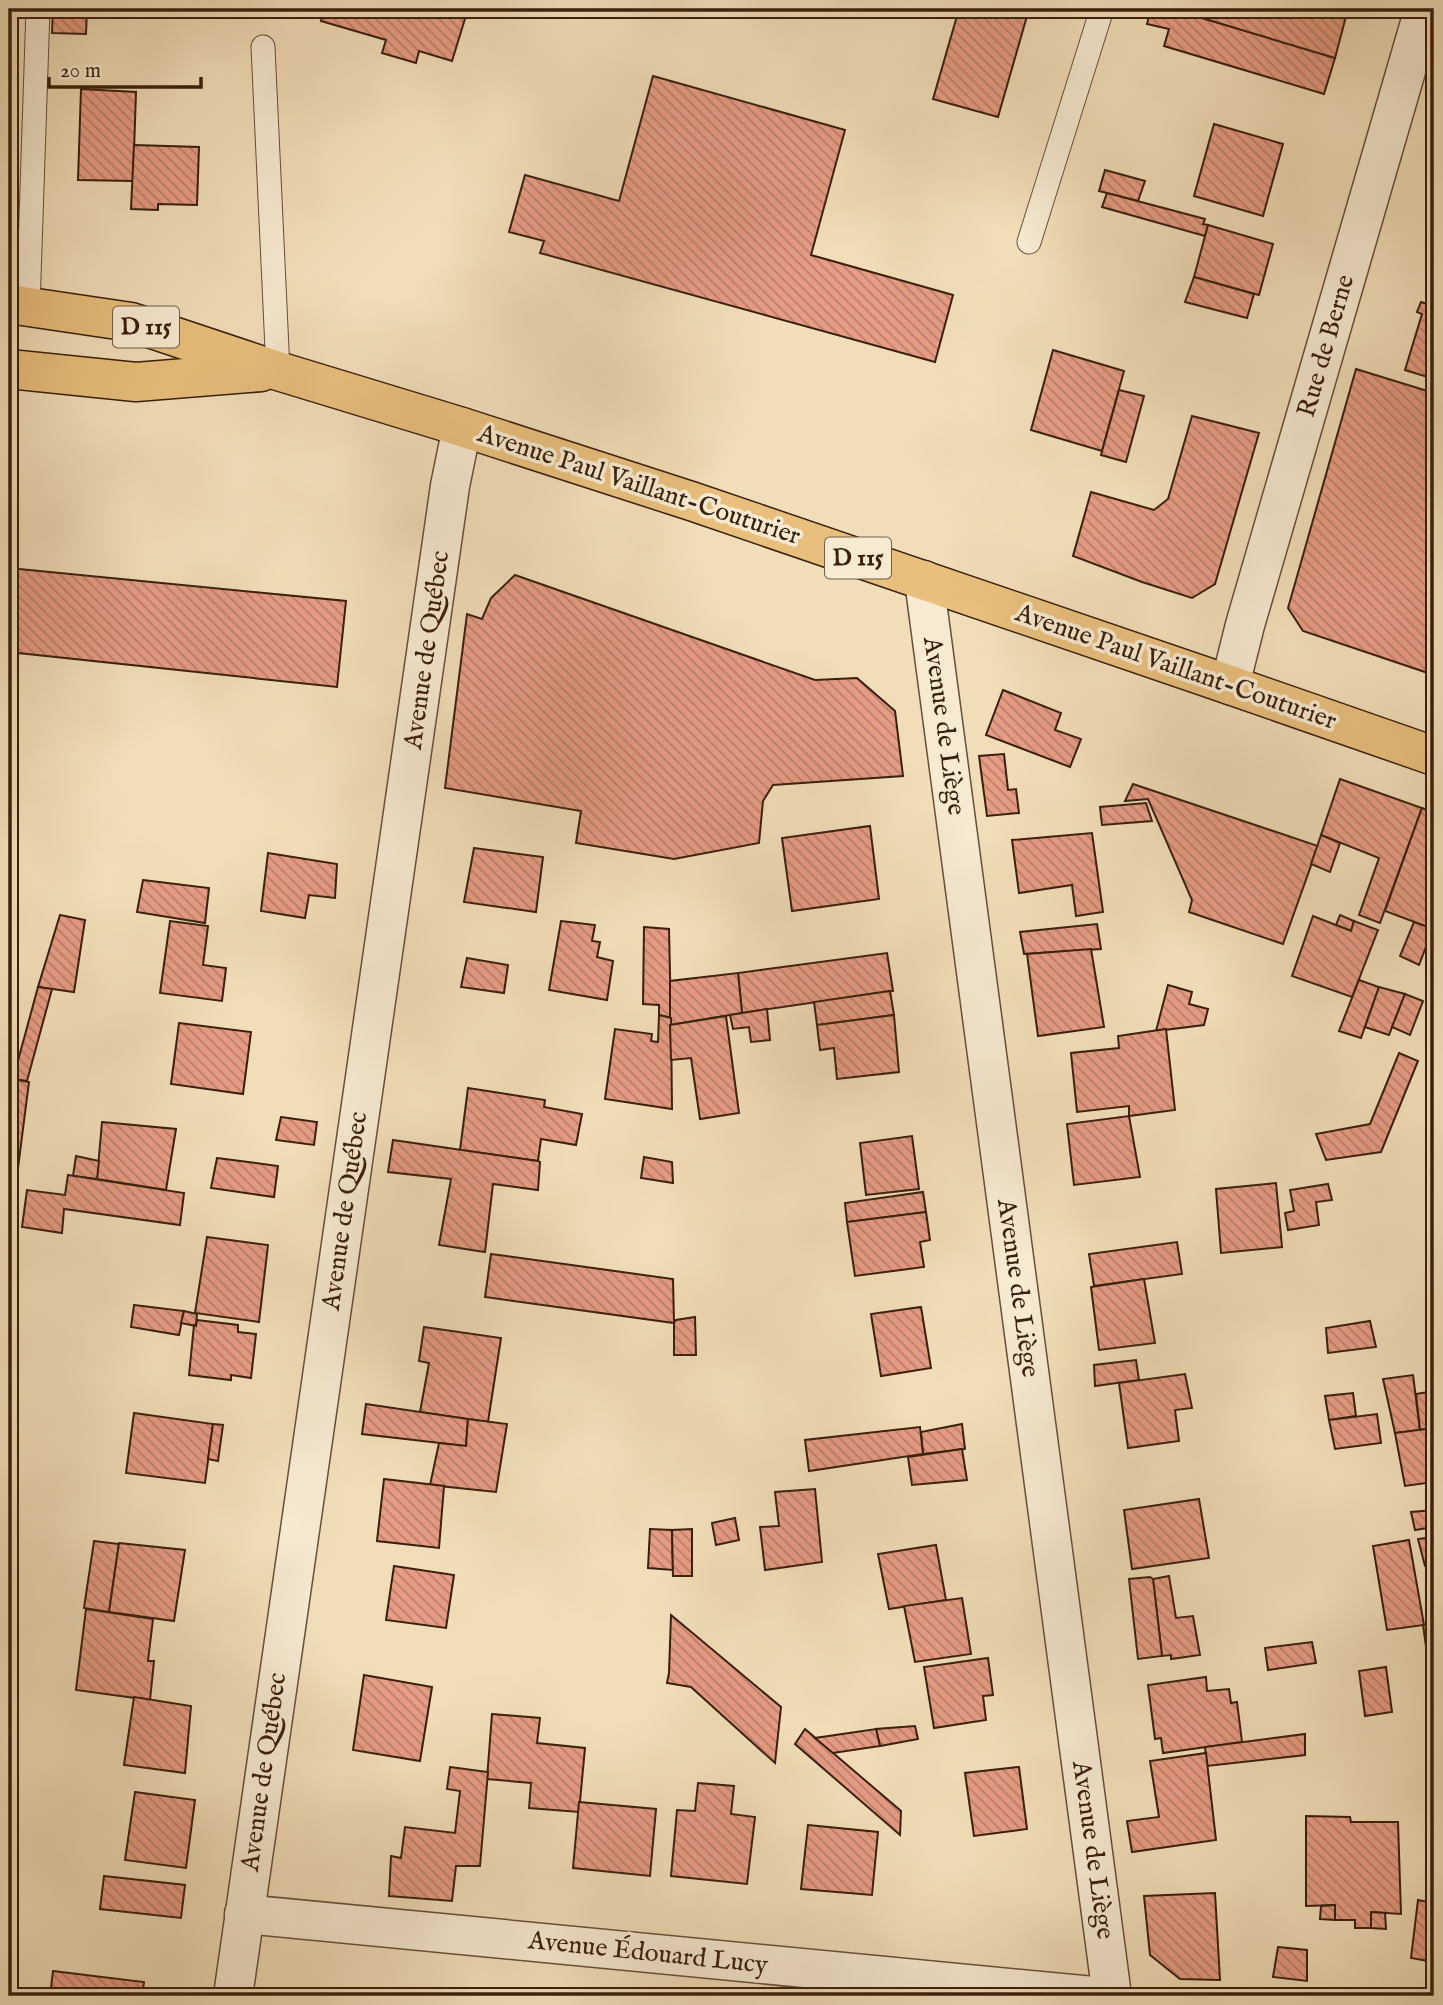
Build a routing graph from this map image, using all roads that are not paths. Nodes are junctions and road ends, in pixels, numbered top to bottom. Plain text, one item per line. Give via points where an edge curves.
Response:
1 (38, 9) edge
2 (1102, 9) edge
3 (1424, 9) edge
4 (263, 47) dead end
5 (1029, 242) dead end
6 (18, 305) edge
7 (9, 369) edge
8 (278, 371) junction
9 (462, 426) junction
10 (924, 580) junction
11 (1230, 685) junction
12 (1434, 756) edge
13 (244, 1914) junction
14 (233, 1996) edge
15 (1093, 1996) edge
16 (1112, 1996) edge

1 - 6 lane
2 - 5 lane
3 - 11 street, Rue de Berne
4 - 8 lane
6 - 8 main road, Avenue Paul Vaillant-Couturier / D 115 via 131,323
7 - 8 main road, Avenue Paul Vaillant-Couturier / D 115 via 136,382
8 - 9 main road, Avenue Paul Vaillant-Couturier / D 115
9 - 10 main road, Avenue Paul Vaillant-Couturier / D 115
9 - 13 street, Avenue de Québec
10 - 11 main road, Avenue Paul Vaillant-Couturier / D 115
10 - 16 street, Avenue de Liège
11 - 12 main road, Avenue Paul Vaillant-Couturier / D 115
13 - 14 street, Avenue de Québec
13 - 15 street, Avenue Édouard Lucy

